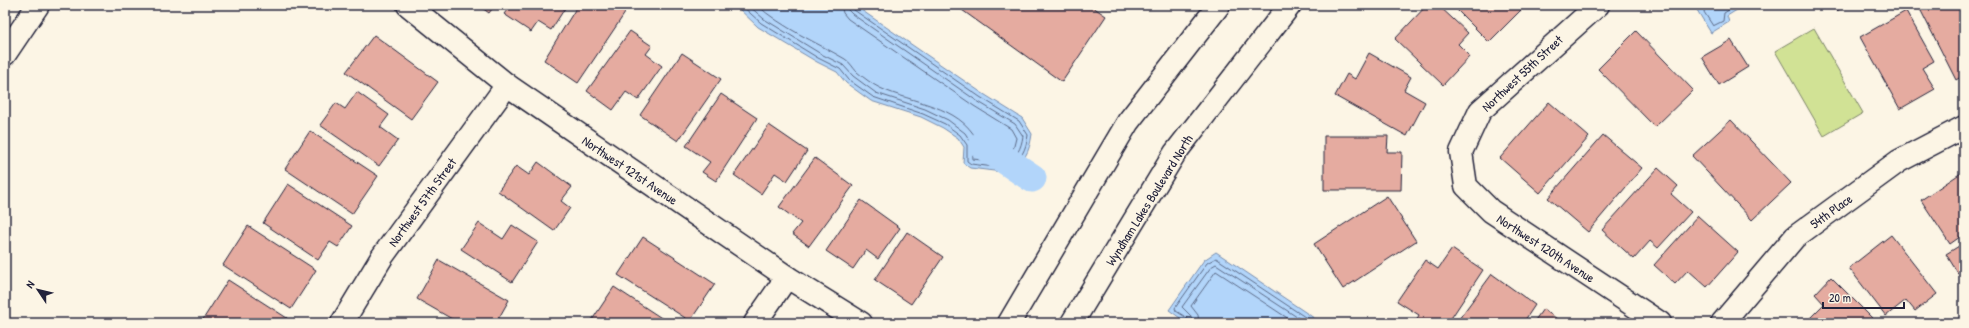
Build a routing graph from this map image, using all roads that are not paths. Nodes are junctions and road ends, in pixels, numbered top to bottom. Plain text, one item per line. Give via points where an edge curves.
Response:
1 (38, 5) edge
2 (408, 5) edge
3 (1218, 5) edge
4 (1290, 5) edge
5 (1598, 5) edge
6 (5, 54) edge
7 (507, 85) junction
8 (1964, 127) edge
9 (1460, 152) joint
10 (787, 277) junction
11 (342, 323) edge
12 (756, 323) edge
13 (860, 323) edge
14 (1009, 323) edge
15 (1072, 323) edge
16 (1660, 323) edge
17 (1722, 323) edge

1 - 6 main road
2 - 7 main road, Northwest 121st Avenue
3 - 14 main road via 1128,122
4 - 15 main road, Wyndham Lakes Boulevard North via 1175,153
5 - 9 main road, Northwest 55th Street via 1480,111
7 - 10 main road, Northwest 121st Avenue
7 - 11 main road, Northwest 57th Street via 382,258
8 - 17 main road, 54th Place via 1900,161 1795,237
9 - 16 main road, Northwest 120th Avenue via 1466,186 1491,211
10 - 12 main road
10 - 13 main road, Northwest 121st Avenue

